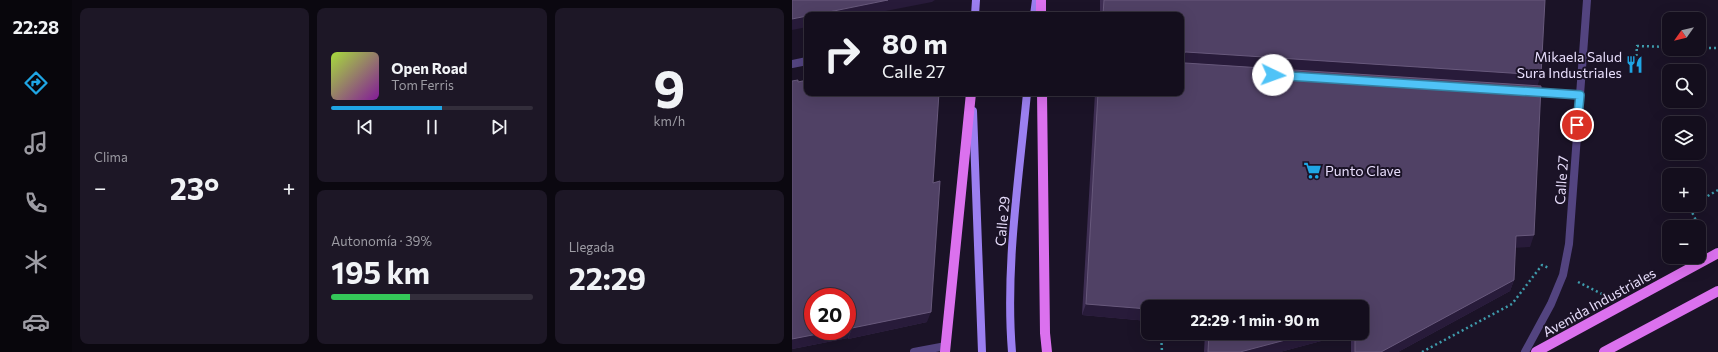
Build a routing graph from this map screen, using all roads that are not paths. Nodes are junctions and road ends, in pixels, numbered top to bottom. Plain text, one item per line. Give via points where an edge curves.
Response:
1 (976, 0) edge
2 (1036, 0) edge
3 (1041, 0) edge
4 (1587, 0) edge
5 (975, 12) edge
6 (1034, 12) edge
7 (1041, 12) edge
8 (804, 62) edge
9 (792, 64) edge
10 (1518, 91) edge
11 (1580, 95) junction
12 (972, 96) edge
13 (972, 96) edge
14 (1027, 96) edge
15 (1042, 96) edge
16 (1718, 253) edge
17 (1718, 291) edge
18 (946, 349) edge
19 (914, 352) edge
20 (982, 352) edge
21 (1012, 352) edge
22 (1047, 352) edge
23 (1525, 352) edge
24 (1536, 352) edge
25 (1604, 352) edge

1 - 5 main road
2 - 6 main road
3 - 7 main road
4 - 11 street, Calle 27
8 - 9 street
10 - 11 street
11 - 23 street, Calle 27 via 1569,244 1563,275 1551,304
12 - 20 main road, Calle 29
13 - 18 main road
14 - 21 main road, Calle 29 via 1010,279 1009,320
15 - 22 main road
16 - 24 main road, Avenida Industriales
17 - 25 main road
18 - 19 street

